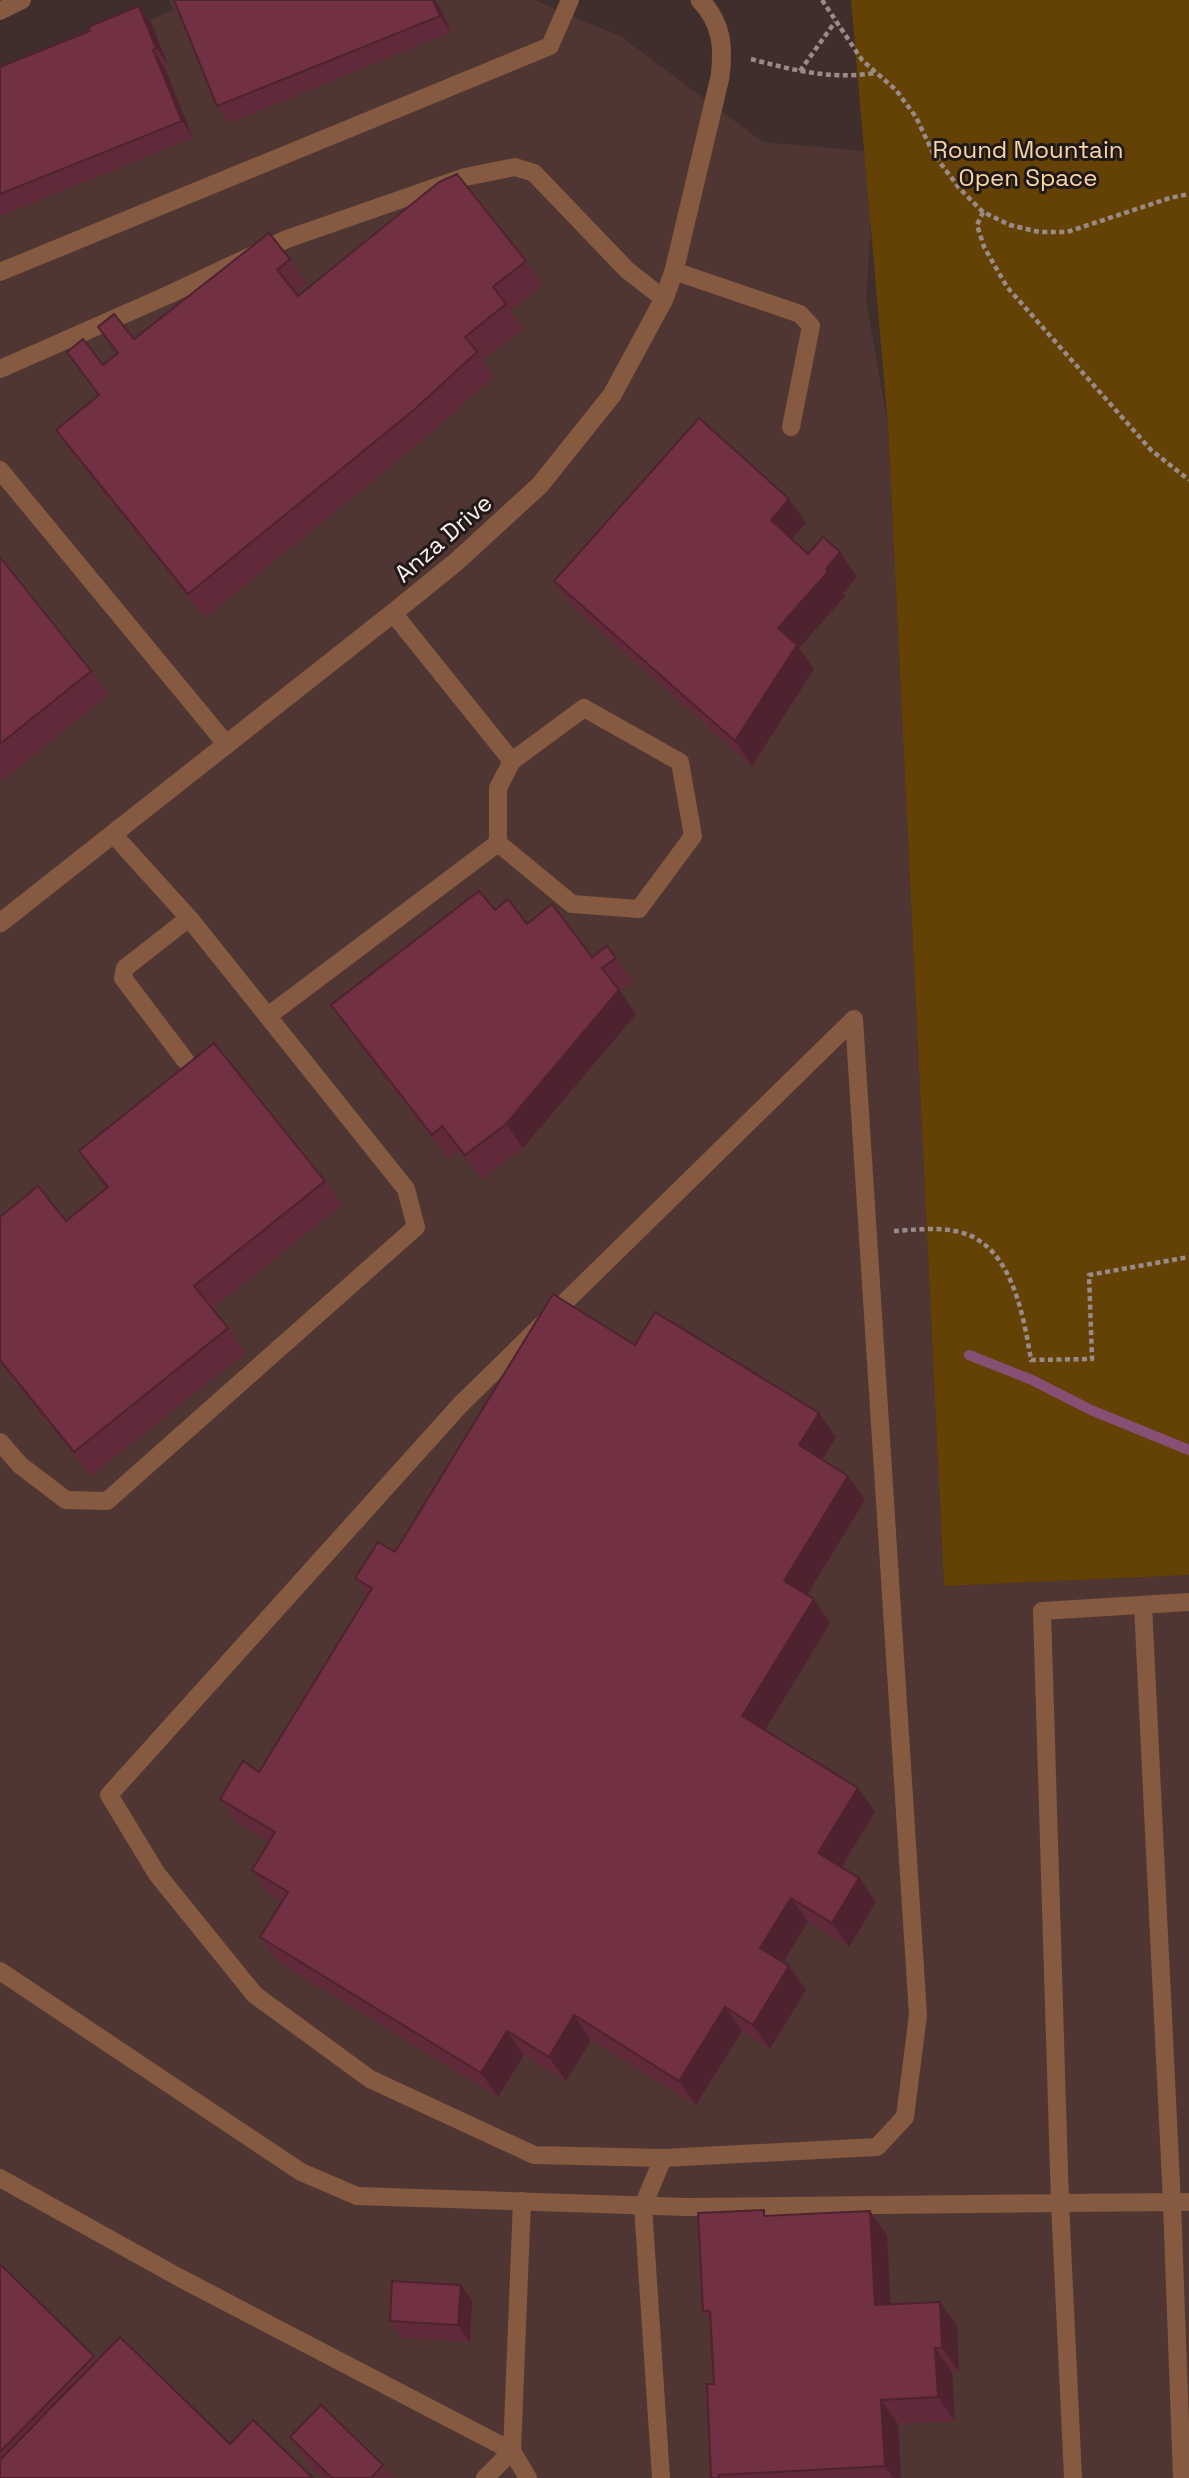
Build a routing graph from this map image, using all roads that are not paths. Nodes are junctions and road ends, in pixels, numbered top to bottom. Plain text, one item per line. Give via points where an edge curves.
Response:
1 (22, 0) edge
2 (570, 0) edge
3 (700, 0) edge
4 (0, 11) edge
5 (674, 271) junction
6 (0, 272) edge
7 (664, 299) junction
8 (0, 369) edge
9 (791, 427) dead end
10 (0, 470) edge
11 (393, 613) junction
12 (228, 745) junction
13 (512, 761) junction
14 (113, 834) junction
15 (498, 844) junction
16 (189, 918) junction
17 (0, 923) edge
18 (268, 1016) junction
19 (185, 1060) dead end
20 (0, 1442) edge
21 (1189, 1602) edge
22 (1143, 1605) junction
23 (0, 1970) edge
24 (663, 2158) junction
25 (0, 2178) edge
26 (522, 2202) junction
27 (1181, 2202) edge
28 (1060, 2203) junction
29 (643, 2206) junction
30 (512, 2451) junction
31 (485, 2478) edge
32 (528, 2478) edge
33 (661, 2478) edge
34 (1073, 2478) edge
35 (1182, 2478) edge

1 - 4 lane
2 - 6 lane via 550,46
3 - 5 street, Anza Drive via 712,12 723,51
5 - 7 street, Anza Drive
5 - 9 lane via 800,314 811,326
7 - 8 lane via 627,270 534,173 515,167 465,177 287,239
7 - 11 street, Anza Drive via 612,395 540,485
10 - 12 lane
11 - 12 street, Anza Drive
11 - 13 lane
12 - 14 street, Anza Drive
13 - 15 lane via 498,788
13 - 15 lane via 584,708 680,762 693,836 639,909 572,904
14 - 16 lane
14 - 17 street, Anza Drive
15 - 18 lane
16 - 18 lane
16 - 19 lane via 125,968 123,978
18 - 20 lane via 406,1189 416,1227 107,1502 66,1500 20,1465
21 - 22 lane
22 - 27 lane
22 - 28 lane via 1042,1611
23 - 26 lane via 300,2172 357,2196
24 - 24 lane via 877,2147 905,2117 918,2015 854,1019 461,1404 109,1795 157,1874 255,1995 370,2079 534,2155
24 - 29 lane
25 - 30 lane via 180,2278
26 - 29 lane
26 - 30 lane
27 - 28 lane
27 - 35 lane
28 - 29 lane
28 - 34 lane
29 - 33 lane
30 - 31 lane
30 - 32 lane

